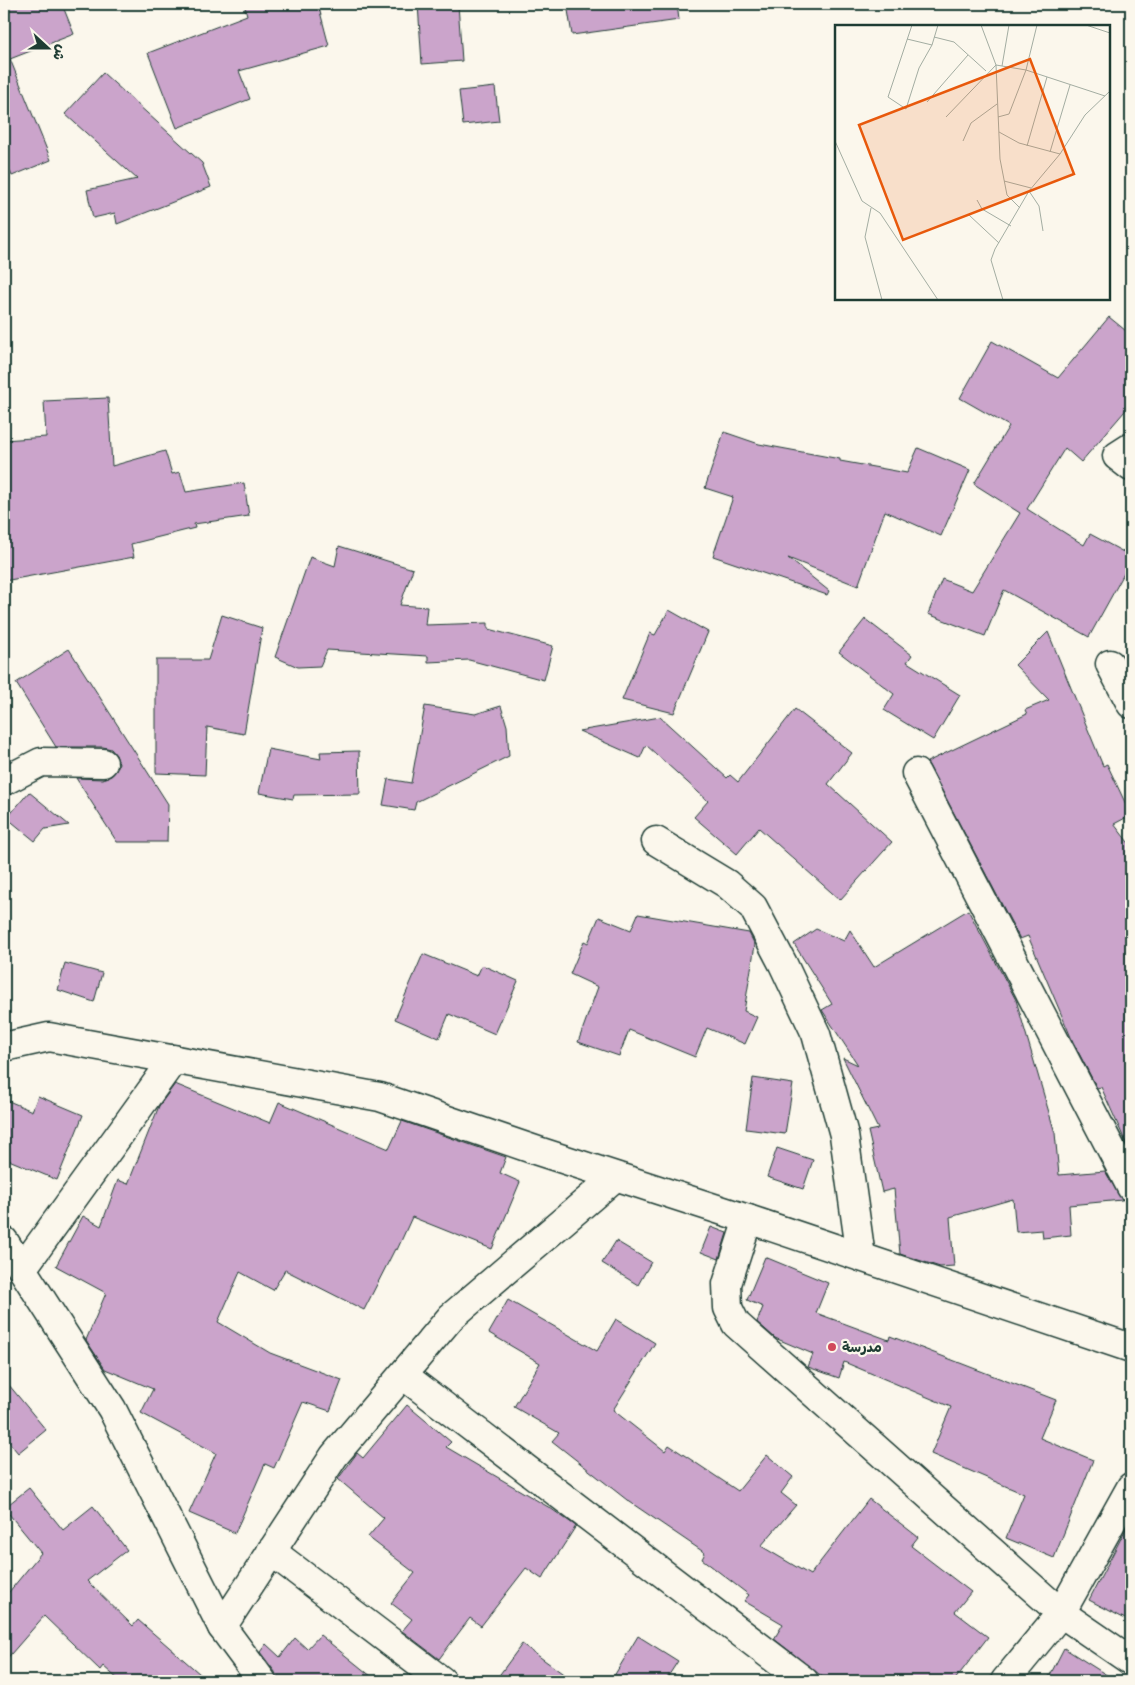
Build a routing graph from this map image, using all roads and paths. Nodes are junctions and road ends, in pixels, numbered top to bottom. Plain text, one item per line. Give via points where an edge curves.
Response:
1 (1131, 446) edge
2 (1131, 467) edge
3 (1110, 664) dead end
4 (1131, 704) edge
5 (103, 762) dead end
6 (916, 773) dead end
7 (4, 781) edge
8 (656, 841) dead end
9 (4, 1047) edge
10 (174, 1060) junction
11 (615, 1177) junction
12 (1131, 1187) edge
13 (748, 1219) junction
14 (4, 1241) edge
15 (862, 1257) junction
16 (22, 1269) junction
17 (1131, 1348) edge
18 (403, 1375) junction
19 (1131, 1488) edge
20 (271, 1552) junction
21 (1061, 1613) junction
22 (222, 1627) junction
23 (1131, 1662) edge
24 (262, 1681) edge
25 (442, 1681) edge
26 (804, 1681) edge
27 (1004, 1681) edge

1 - 2 street via 1117,456
3 - 4 street
5 - 7 street via 40,762
6 - 12 street
8 - 15 street via 727,884 753,907 783,964 816,1034 844,1136
9 - 10 street via 49,1037
10 - 11 street via 380,1097
10 - 16 street
11 - 13 street
11 - 18 street via 451,1317
13 - 15 street
13 - 21 street via 727,1284 728,1308 736,1324
14 - 16 street
15 - 17 street
16 - 22 street via 112,1409
18 - 20 street via 334,1456
18 - 26 street
19 - 21 street
20 - 22 street
20 - 25 street
21 - 23 street
21 - 27 street
22 - 24 street

